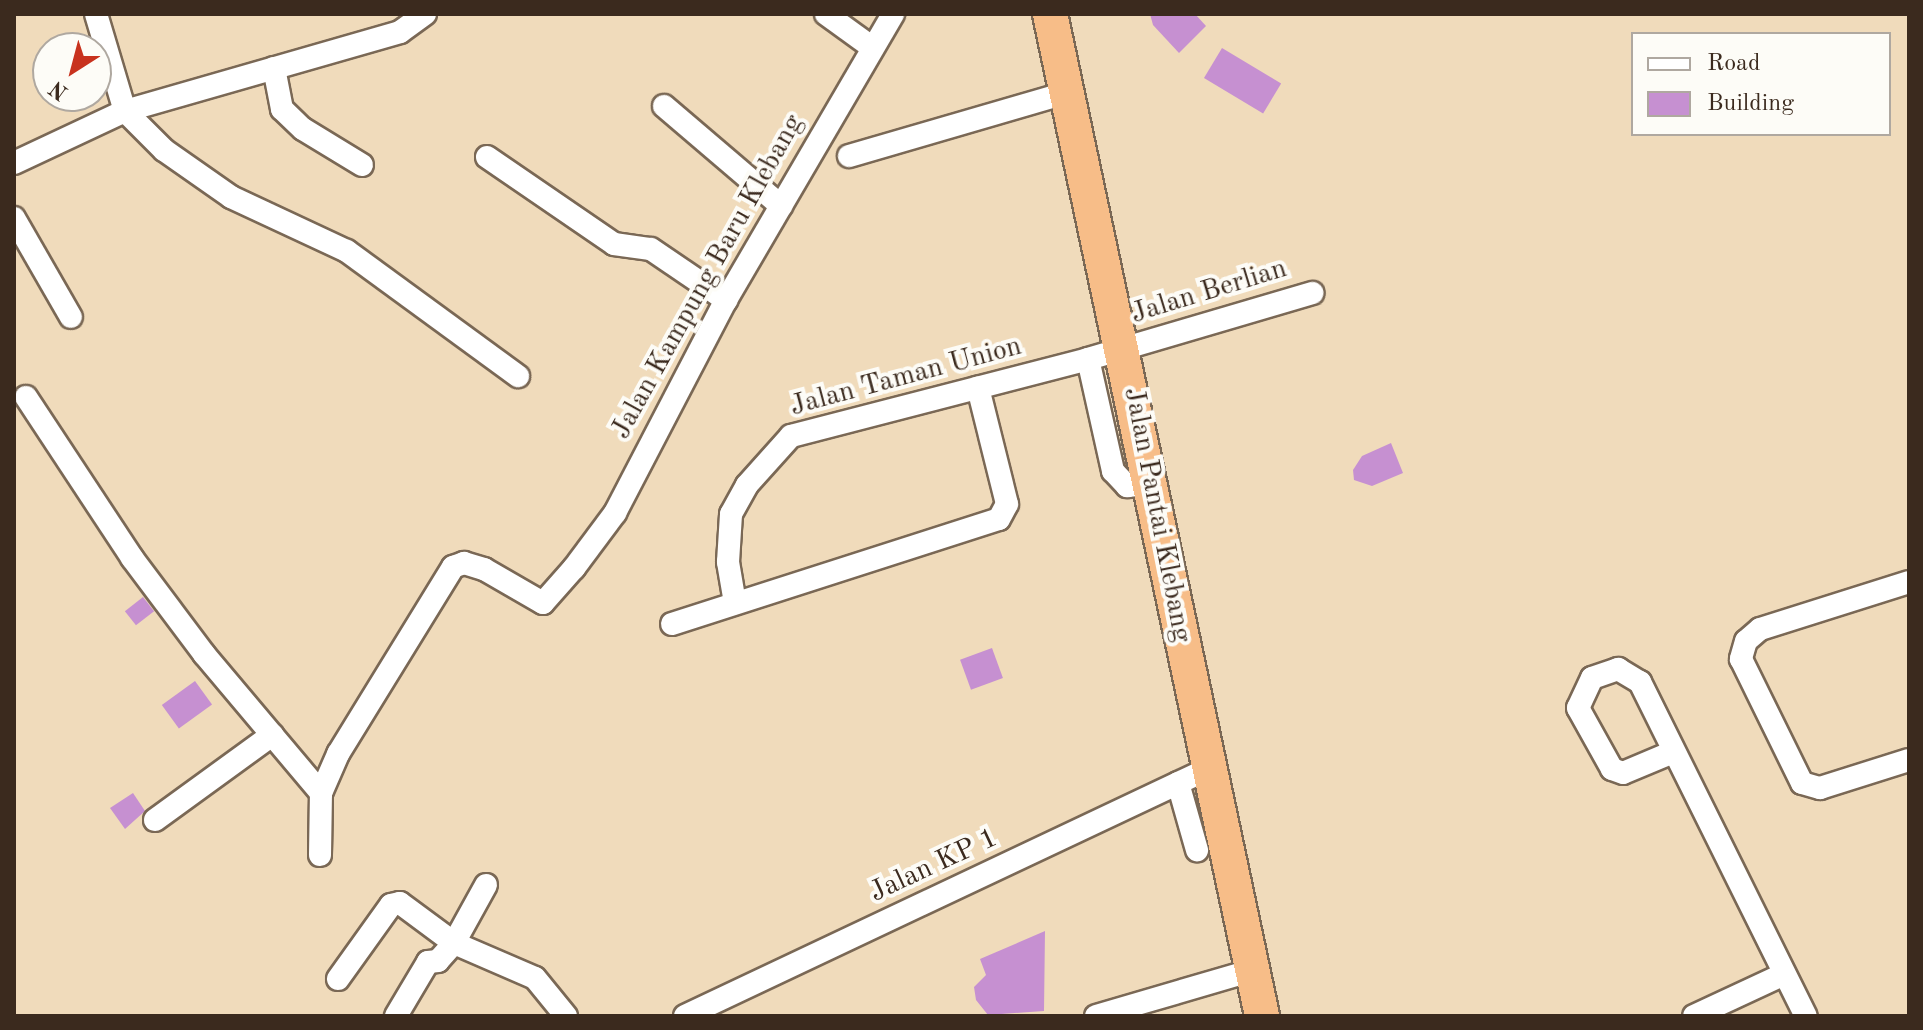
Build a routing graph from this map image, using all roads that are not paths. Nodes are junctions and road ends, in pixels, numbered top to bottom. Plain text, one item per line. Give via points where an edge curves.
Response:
1 (96, 14) edge
2 (425, 14) edge
3 (826, 14) edge
4 (893, 14) edge
5 (1050, 14) edge
6 (870, 46) junction
7 (274, 68) junction
8 (1069, 92) junction
9 (664, 106) dead end
10 (125, 111) junction
11 (849, 156) dead end
12 (487, 157) dead end
13 (14, 163) edge
14 (362, 165) dead end
15 (781, 206) junction
16 (14, 218) edge
17 (1312, 293) dead end
18 (726, 300) junction
19 (71, 317) dead end
20 (1124, 349) junction
21 (1088, 359) junction
22 (518, 376) dead end
23 (978, 388) junction
24 (26, 397) dead end
25 (1151, 484) junction
26 (1909, 582) edge
27 (735, 603) junction
28 (672, 624) dead end
29 (272, 735) junction
30 (1673, 752) junction
31 (1909, 760) edge
32 (1193, 776) junction
33 (321, 793) junction
34 (155, 820) dead end
35 (1197, 850) dead end
36 (320, 855) dead end
37 (486, 885) dead end
38 (454, 943) junction
39 (1253, 970) junction
40 (1784, 974) junction
41 (338, 979) dead end
42 (396, 1016) edge
43 (566, 1016) edge
44 (685, 1016) edge
45 (1096, 1016) edge
46 (1262, 1016) edge
47 (1694, 1016) edge
48 (1806, 1016) edge

1 - 10 street
2 - 7 street via 400,32
3 - 6 street
4 - 6 street, Jalan Kampung Baru Klebang
5 - 8 highway, Jalan Pantai Klebang
6 - 15 street, Jalan Kampung Baru Klebang
7 - 10 street
7 - 14 street via 282,109 303,129
8 - 11 street
8 - 20 highway, Jalan Pantai Klebang
9 - 15 street
10 - 13 street
10 - 22 street via 203,181 347,251
12 - 18 street via 614,244 651,249
15 - 18 street, Jalan Kampung Baru Klebang
16 - 19 street
17 - 20 street, Jalan Berlian
18 - 33 street, Jalan Kampung Baru Klebang via 615,513 574,568 543,603 484,569 464,563 453,567 338,754
20 - 21 street, Jalan Taman Union
20 - 25 highway, Jalan Pantai Klebang
21 - 23 street, Jalan Taman Union
21 - 25 street via 1113,471 1127,486
23 - 27 street, Jalan Taman Union via 791,436 747,485 731,514 728,562
23 - 27 street via 1007,504 999,519
24 - 29 street via 132,558
25 - 32 highway, Jalan Pantai Klebang
26 - 31 street via 1760,629 1746,641 1741,659 1802,783 1820,788
27 - 28 street
29 - 33 street
29 - 34 street
30 - 30 street via 1623,773 1612,769 1578,708 1592,678 1610,669 1634,676
30 - 40 street
32 - 35 street
32 - 39 highway, Jalan Pantai Klebang
32 - 44 street, Jalan KP 1
33 - 36 street
37 - 38 street
38 - 41 street via 394,902
38 - 42 street via 438,961 428,962
38 - 43 street via 535,978
39 - 45 street
39 - 46 highway, Jalan Pantai Klebang
40 - 47 street
40 - 48 street

